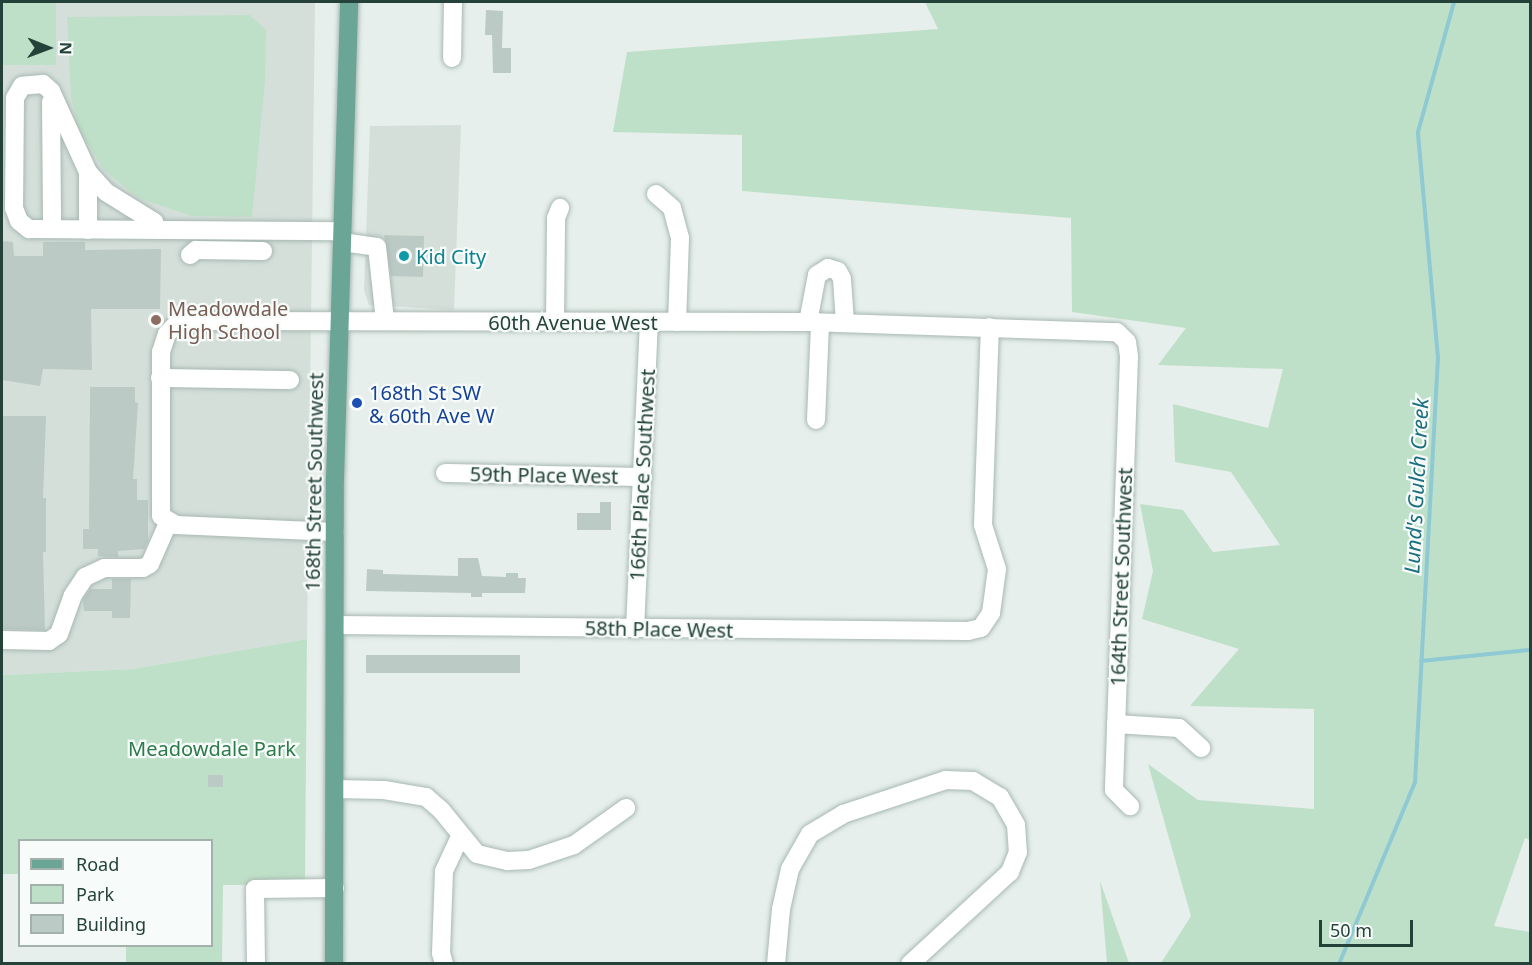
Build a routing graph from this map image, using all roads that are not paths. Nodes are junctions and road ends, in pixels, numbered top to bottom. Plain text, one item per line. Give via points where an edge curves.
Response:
1 (349, 2) edge
2 (453, 2) edge
3 (452, 58) dead end
4 (51, 91) junction
5 (88, 172) junction
6 (656, 194) dead end
7 (560, 208) dead end
8 (52, 229) junction
9 (88, 230) junction
10 (157, 230) junction
11 (342, 236) junction
12 (264, 251) dead end
13 (190, 255) dead end
14 (339, 321) junction
15 (385, 321) junction
16 (555, 322) junction
17 (649, 322) junction
18 (677, 322) junction
19 (814, 322) junction
20 (844, 322) junction
21 (990, 327) junction
22 (1127, 342) joint
23 (160, 378) junction
24 (290, 380) dead end
25 (816, 420) dead end
26 (445, 473) dead end
27 (643, 477) junction
28 (168, 523) junction
29 (335, 532) junction
30 (336, 625) junction
31 (635, 629) junction
32 (2, 640) edge
33 (1116, 724) junction
34 (1201, 748) dead end
35 (336, 789) junction
36 (1130, 806) dead end
37 (626, 808) dead end
38 (460, 837) junction
39 (335, 888) junction
40 (256, 963) edge
41 (334, 963) edge
42 (444, 963) edge
43 (776, 963) edge
44 (910, 963) edge

1 - 11 main road, 168th Street Southwest
2 - 3 street
4 - 5 street
4 - 8 street
4 - 8 street via 43,84 22,86 15,98 14,208 19,221 30,229
5 - 9 street
5 - 10 street via 106,192 154,222
6 - 18 street via 672,208 680,238
7 - 16 street via 556,218
8 - 9 street
9 - 10 street
10 - 11 street
11 - 14 main road, 168th Street Southwest
11 - 15 street via 377,247
12 - 13 street via 196,250
14 - 15 street, 60th Avenue West
14 - 23 street, 60th Avenue West via 179,321 163,342
14 - 29 main road, 168th Street Southwest
15 - 16 street, 60th Avenue West
16 - 17 street, 60th Avenue West
17 - 18 street, 60th Avenue West
17 - 27 street, 166th Place Southwest
18 - 19 street, 60th Avenue West
19 - 20 street, 60th Avenue West
19 - 20 street via 817,275 828,268 838,271 842,279
19 - 25 street
20 - 21 street, 60th Avenue West
21 - 22 street, 60th Avenue West via 1117,332
21 - 31 street, 58th Place West via 983,525 997,569 991,613 981,628
22 - 33 street, 164th Street Southwest
23 - 24 street
23 - 28 street via 159,507 160,516
26 - 27 street, 59th Place West
27 - 31 street, 166th Place Southwest
28 - 29 street
28 - 32 street via 150,564 143,568 104,568 85,577 73,595 59,634 49,641
29 - 30 main road, 168th Street Southwest
30 - 31 street, 58th Place West
30 - 35 main road, 168th Street Southwest
33 - 34 street via 1179,728
33 - 36 street, 164th Street Southwest via 1114,790
35 - 38 street via 384,790 426,798 441,810
35 - 39 main road, 168th Street Southwest
37 - 38 street via 574,845 529,860 508,861 477,855
38 - 42 street via 444,871
39 - 40 street via 255,889
39 - 41 main road, 168th Street Southwest
43 - 44 street via 781,909 790,869 810,834 843,814 946,780 973,781 1000,797 1016,825 1018,852 1010,872

